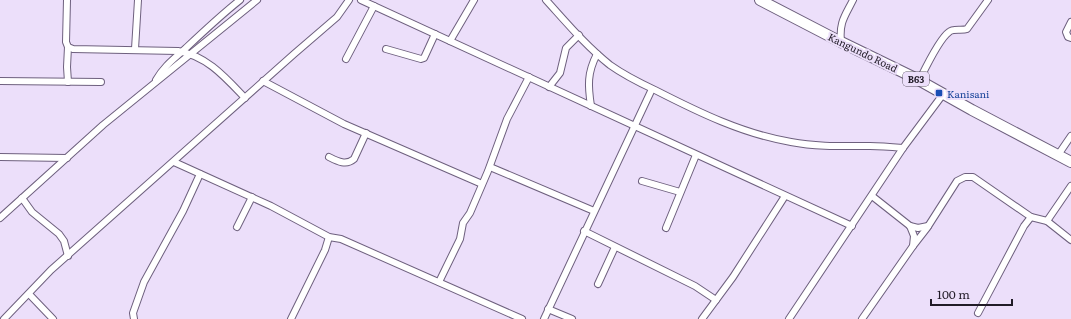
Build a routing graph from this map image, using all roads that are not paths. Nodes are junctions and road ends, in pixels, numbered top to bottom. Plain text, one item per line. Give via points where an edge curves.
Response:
1 (67, 0) edge
2 (138, 0) edge
3 (240, 0) edge
4 (257, 0) edge
5 (349, 0) edge
6 (361, 0) edge
7 (474, 0) edge
8 (546, 0) edge
9 (760, 0) edge
10 (853, 0) edge
11 (988, 0) edge
12 (374, 6) junction
13 (1071, 22) edge
14 (435, 34) junction
15 (579, 35) junction
16 (1071, 38) edge
17 (450, 41) junction
18 (841, 42) junction
19 (68, 47) junction
20 (386, 49) dead end
21 (135, 50) junction
22 (182, 51) junction
23 (191, 53) junction
24 (597, 54) junction
25 (346, 59) dead end
26 (529, 77) junction
27 (0, 81) edge
28 (263, 81) junction
29 (919, 81) junction
30 (68, 82) junction
31 (100, 82) dead end
32 (153, 85) junction
33 (549, 87) junction
34 (652, 89) junction
35 (944, 93) junction
36 (245, 98) junction
37 (591, 106) junction
38 (634, 127) junction
39 (366, 133) junction
40 (1071, 136) edge
41 (1065, 146) junction
42 (903, 148) junction
43 (1071, 149) edge
44 (696, 155) junction
45 (1058, 155) junction
46 (0, 157) edge
47 (329, 157) dead end
48 (67, 158) junction
49 (174, 162) junction
50 (1071, 162) edge
51 (490, 167) junction
52 (200, 174) junction
53 (642, 181) dead end
54 (482, 184) junction
55 (1071, 186) edge
56 (680, 192) junction
57 (785, 196) junction
58 (872, 196) junction
59 (252, 197) junction
60 (22, 198) junction
61 (594, 211) junction
62 (1031, 217) junction
63 (0, 218) edge
64 (1047, 221) junction
65 (852, 226) junction
66 (910, 226) junction
67 (928, 226) junction
68 (237, 227) dead end
69 (666, 228) dead end
70 (584, 231) junction
71 (329, 237) junction
72 (1071, 240) edge
73 (913, 246) junction
74 (615, 247) junction
75 (68, 256) junction
76 (439, 282) junction
77 (598, 284) dead end
78 (29, 294) junction
79 (716, 300) junction
80 (548, 309) junction
81 (978, 313) dead end
82 (4, 319) edge
83 (53, 319) edge
84 (134, 319) edge
85 (291, 319) edge
86 (522, 319) edge
87 (544, 319) edge
88 (572, 319) edge
89 (702, 319) edge
90 (789, 319) edge
91 (862, 319) edge

1 - 19 street
2 - 21 street
3 - 22 street
4 - 23 street
5 - 28 street via 337,17
6 - 12 street
7 - 17 street
8 - 15 street
9 - 18 highway, Kangundo Road / B63
10 - 18 street via 842,22
11 - 29 street via 967,29 947,33 934,51
12 - 14 street
12 - 25 street
13 - 16 street via 1066,32
14 - 17 street
14 - 20 street via 424,58 421,59
15 - 24 street
15 - 33 street via 566,48 560,73
17 - 26 street
18 - 29 highway, Kangundo Road / B63
19 - 21 street
19 - 30 street
21 - 22 street
22 - 23 street
22 - 32 street via 163,69
23 - 32 street
23 - 36 street via 226,77
24 - 34 street via 611,66
24 - 37 street via 588,78
26 - 33 street
26 - 51 street via 507,119
27 - 30 street
28 - 36 street
28 - 39 street
29 - 35 highway, Kangundo Road / B63
30 - 31 street
32 - 48 street
33 - 37 street
34 - 38 street
34 - 42 street via 705,115 770,138 814,145
35 - 42 street
35 - 45 highway, Kangundo Road / B63
36 - 49 street
37 - 38 street
38 - 44 street
38 - 61 street
39 - 47 street via 351,162 346,163
39 - 54 street
40 - 41 street
41 - 43 street
41 - 45 street
42 - 58 street
44 - 56 street
44 - 57 street
45 - 50 highway, Kangundo Road / B63
46 - 48 street
48 - 60 street
49 - 52 street
49 - 75 street
51 - 54 street
51 - 61 street
52 - 59 street
52 - 84 street via 162,253 144,282 133,313
53 - 56 street
54 - 76 street
55 - 64 street
56 - 69 street
57 - 65 street
57 - 79 street
58 - 65 street
58 - 66 street
59 - 68 street
59 - 71 street
60 - 63 street
60 - 75 street via 32,212 59,234
61 - 70 street
62 - 64 street
62 - 67 street via 973,177 965,177 957,182
62 - 81 street
64 - 72 street
65 - 90 street
66 - 67 street
66 - 73 street via 914,236
67 - 73 street
70 - 74 street
70 - 80 street
71 - 76 street via 341,239
71 - 85 street
73 - 91 street
74 - 77 street
74 - 79 street via 694,286
75 - 78 street
76 - 86 street
78 - 82 street
78 - 83 street
79 - 89 street
80 - 87 street
80 - 88 street

